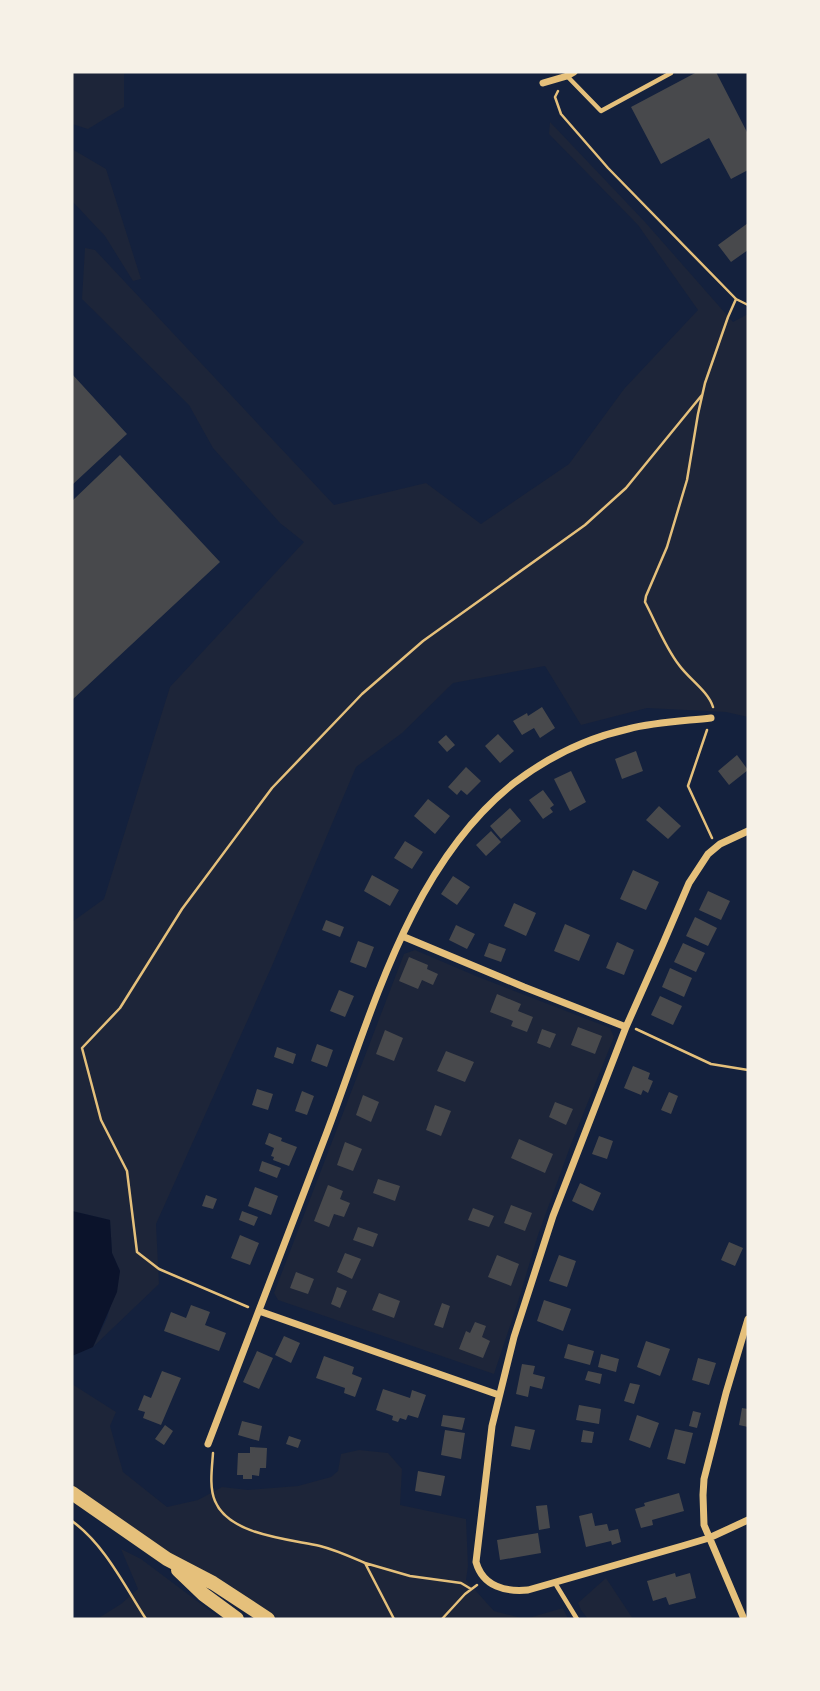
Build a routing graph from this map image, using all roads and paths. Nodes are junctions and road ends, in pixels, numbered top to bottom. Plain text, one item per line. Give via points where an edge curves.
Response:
1 (570, 74) edge
2 (671, 74) dead end
3 (543, 83) dead end
4 (736, 299) junction
5 (748, 305) edge
6 (702, 395) junction
7 (711, 718) junction
8 (748, 831) edge
9 (716, 847) junction
10 (402, 936) junction
11 (626, 1027) junction
12 (635, 1029) dead end
13 (748, 1070) edge
14 (259, 1311) junction
15 (748, 1319) edge
16 (499, 1395) junction
17 (208, 1444) joint
18 (72, 1493) edge
19 (748, 1520) edge
20 (72, 1521) edge
21 (709, 1538) junction
22 (167, 1559) junction
23 (365, 1563) junction
24 (485, 1578) junction
25 (555, 1583) junction
26 (471, 1589) junction
27 (146, 1619) edge
28 (237, 1619) edge
29 (268, 1619) edge
30 (394, 1619) edge
31 (442, 1619) edge
32 (578, 1619) edge
33 (744, 1619) edge

1 - 2 lane via 601,111
1 - 3 street
1 - 4 path via 555,97 561,114
4 - 5 path
4 - 6 path
6 - 7 path via 687,480 645,602 677,663 709,697
6 - 14 path via 626,488 585,525 423,641 362,694 271,788 182,909 120,1008 82,1048 101,1120 127,1171 137,1252 159,1269
7 - 9 path via 688,786
7 - 10 street via 643,726 592,739 524,776 446,855
8 - 9 street
9 - 11 street via 689,883
10 - 11 street
10 - 14 street
11 - 16 street via 553,1216
12 - 13 path via 711,1064
14 - 16 street
14 - 17 street
15 - 21 street via 704,1479 703,1519
16 - 24 street via 476,1555
17 - 23 path via 213,1451 215,1502 229,1520
18 - 22 highway
19 - 21 street
20 - 27 path via 93,1539
21 - 25 street
21 - 33 street
22 - 28 highway
22 - 29 highway
23 - 26 path
23 - 30 path
24 - 25 street via 512,1591
24 - 26 path
25 - 32 lane
26 - 31 path

